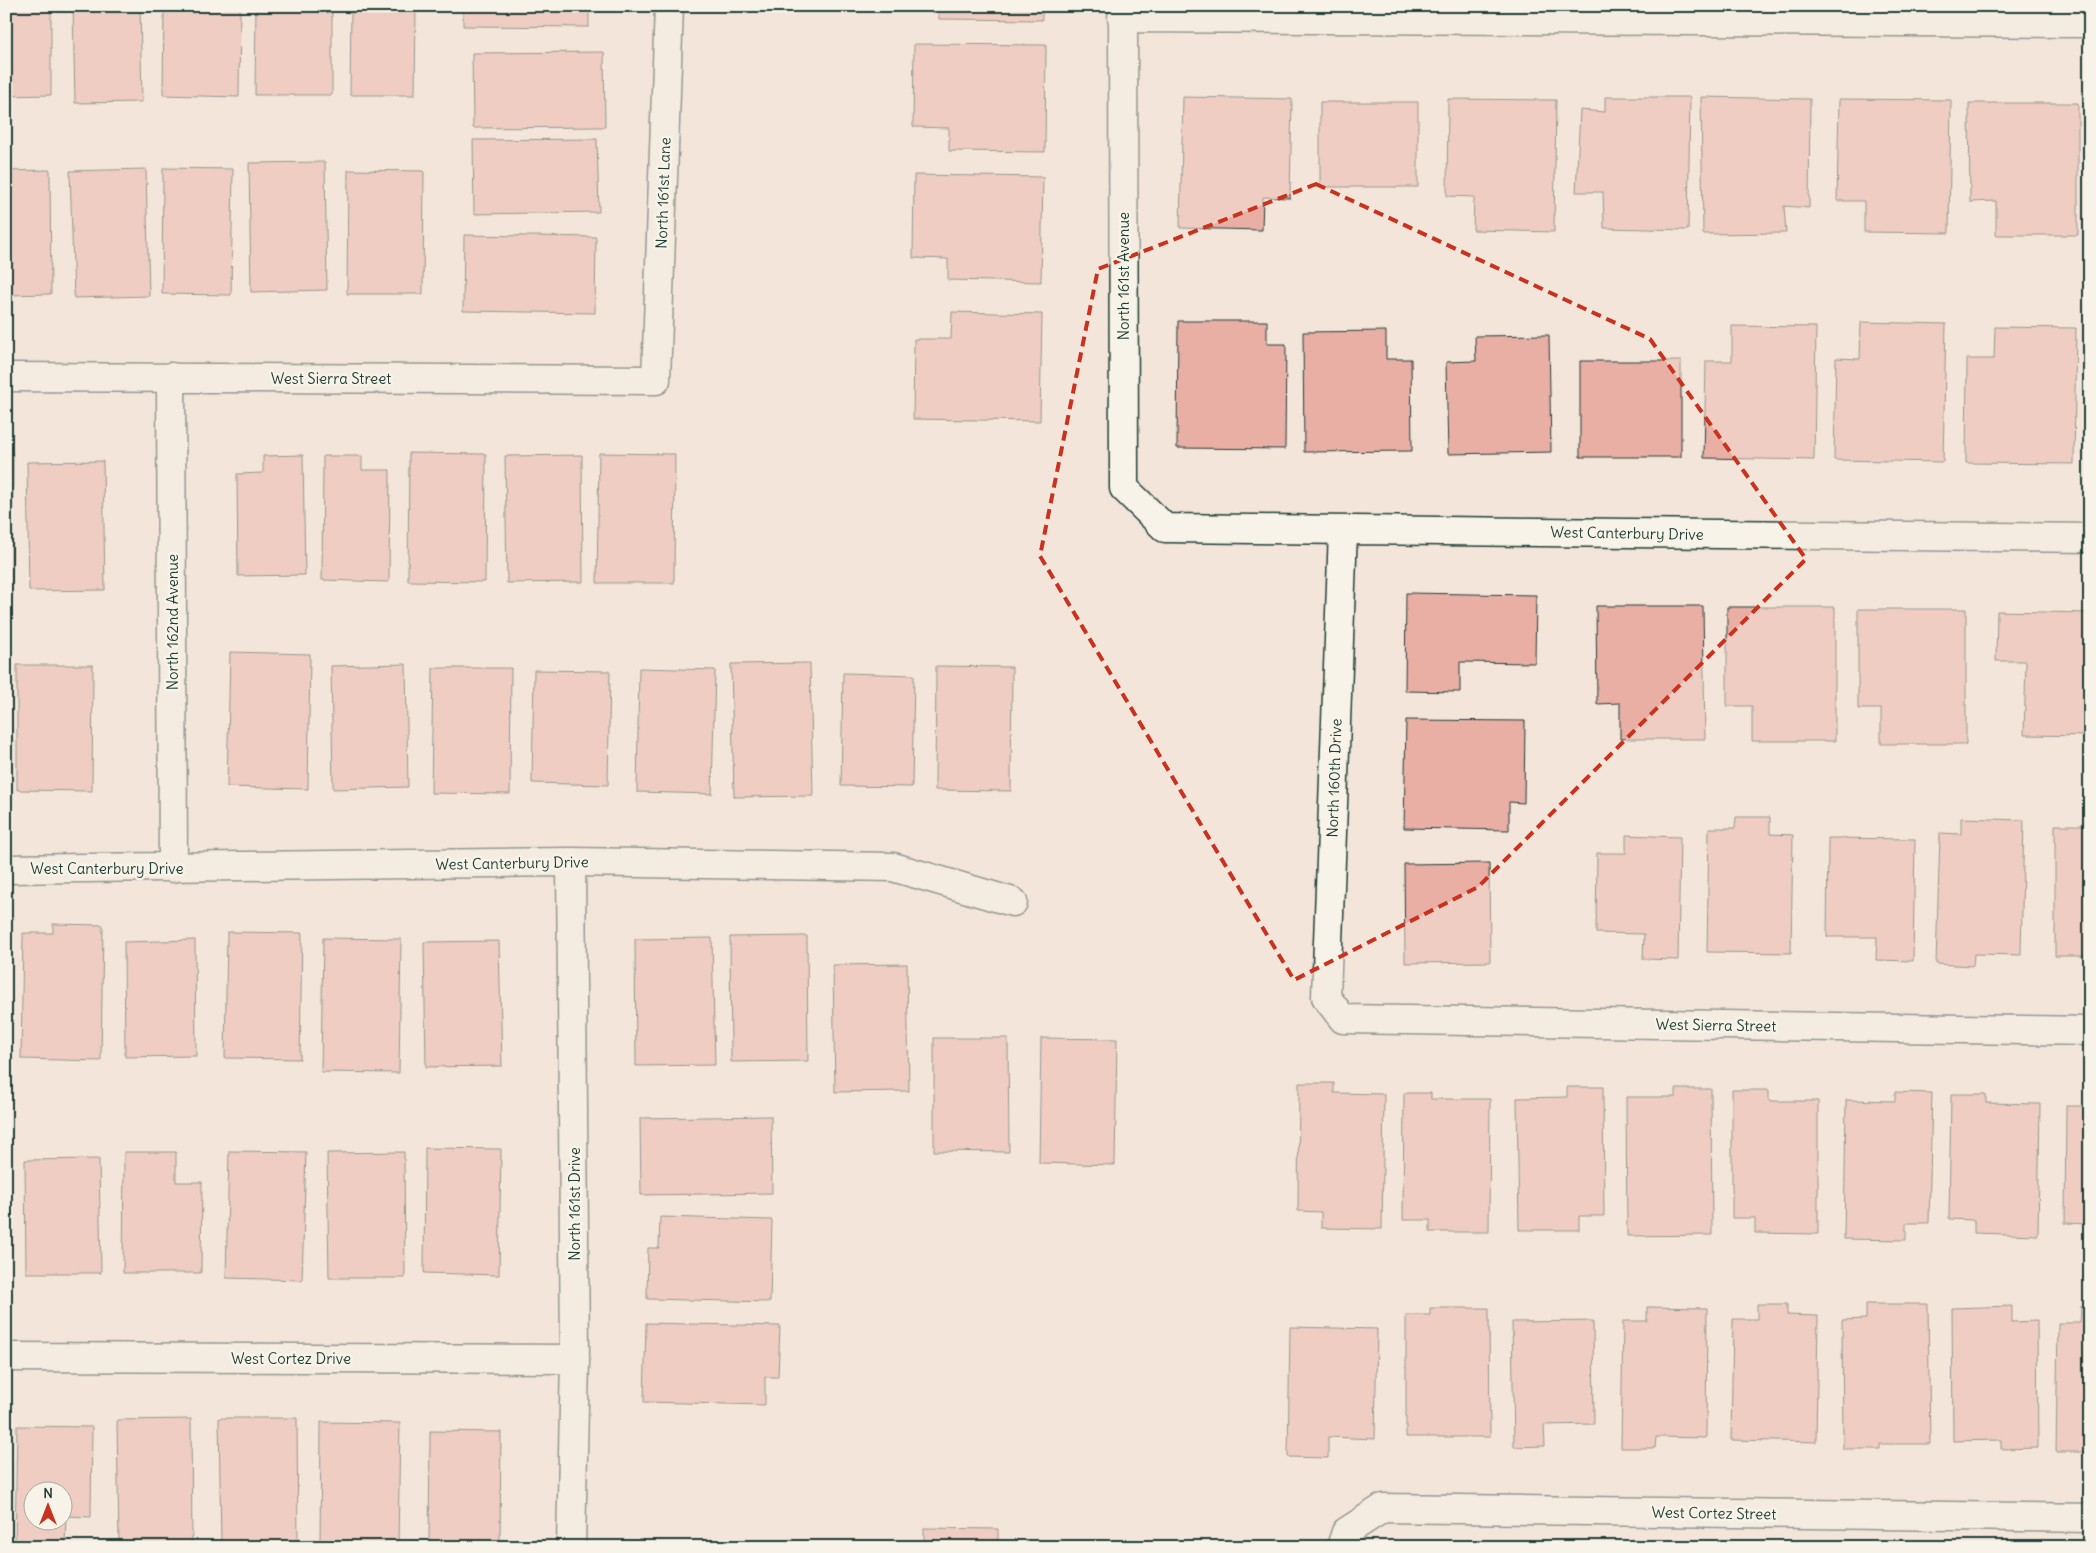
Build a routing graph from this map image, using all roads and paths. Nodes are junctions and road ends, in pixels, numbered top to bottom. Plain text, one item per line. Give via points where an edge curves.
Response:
1 (669, 6) edge
2 (1122, 12) edge
3 (2090, 23) edge
4 (6, 377) edge
5 (170, 377) junction
6 (656, 380) joint
7 (1165, 528) joint
8 (1343, 530) junction
9 (2090, 538) edge
10 (571, 862) junction
11 (173, 868) junction
12 (6, 869) edge
13 (1013, 902) dead end
14 (1343, 1019) joint
15 (2090, 1031) edge
16 (6, 1357) edge
17 (575, 1359) junction
18 (2090, 1518) edge
19 (1344, 1540) edge
20 (571, 1547) edge

1 - 6 street, North 161st Lane
2 - 3 street
2 - 7 street, North 161st Avenue via 1124,488
4 - 5 street, West Sierra Street
5 - 6 street, West Sierra Street
5 - 11 street, North 162nd Avenue
7 - 8 street, West Canterbury Drive
8 - 9 street, West Canterbury Drive
8 - 14 street, North 160th Drive via 1326,997
10 - 11 street, West Canterbury Drive
10 - 13 street, West Canterbury Drive via 893,867
10 - 17 street, North 161st Drive
11 - 12 street, West Canterbury Drive
14 - 15 street, West Sierra Street
16 - 17 street, West Cortez Drive
17 - 20 street, North 161st Drive
18 - 19 street, West Cortez Street via 1383,1508

